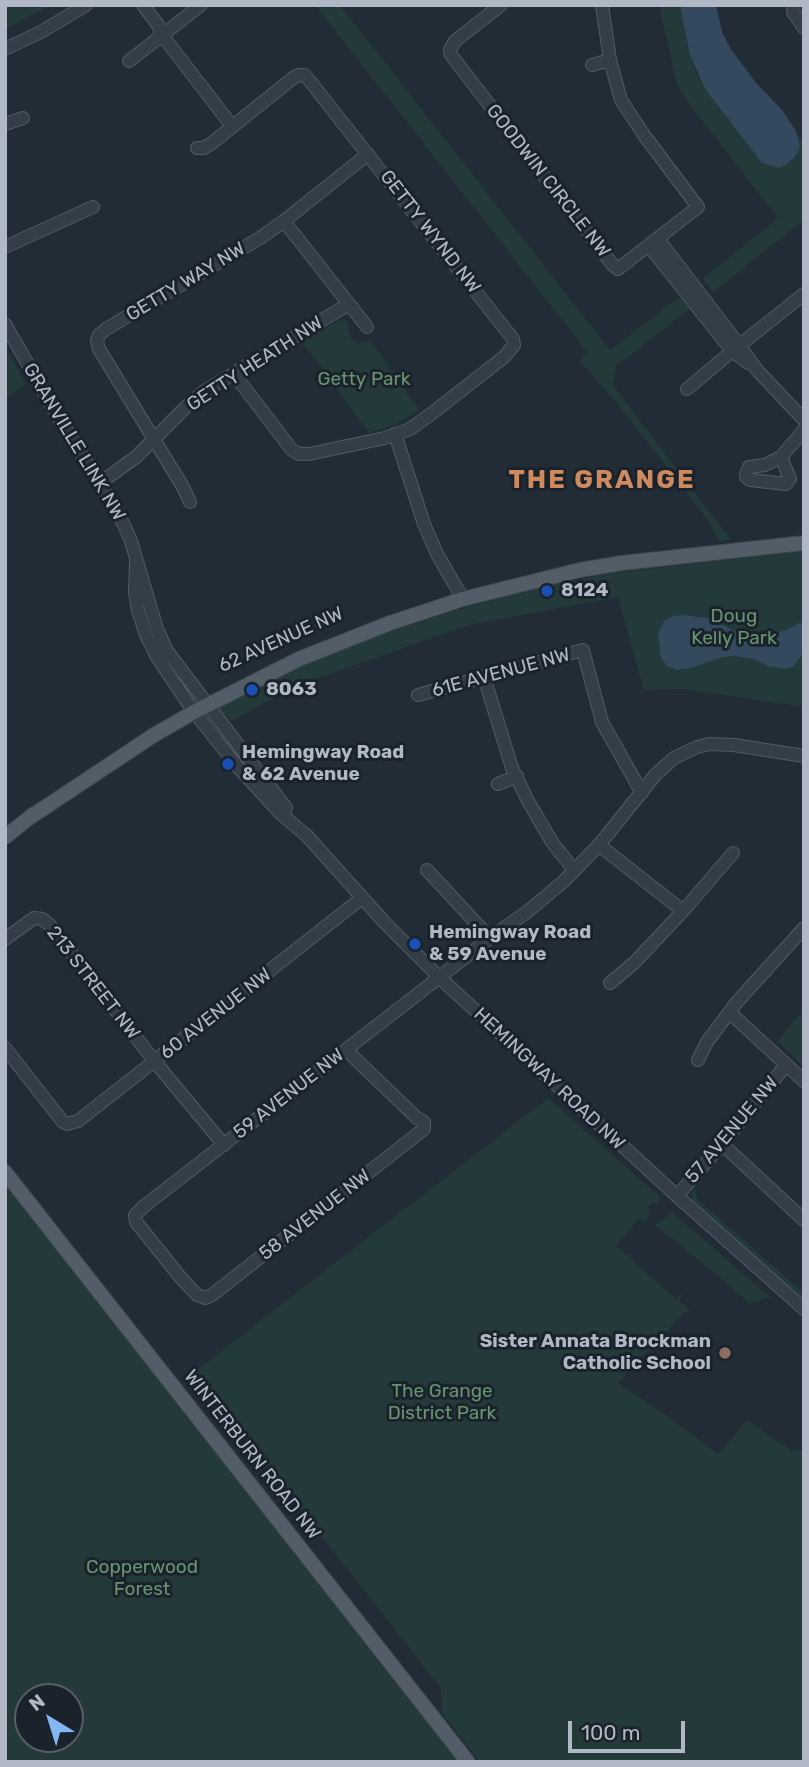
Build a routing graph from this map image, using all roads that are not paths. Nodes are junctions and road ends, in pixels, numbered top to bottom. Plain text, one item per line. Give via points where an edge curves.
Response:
1 (86, 5) edge
2 (133, 5) edge
3 (143, 5) edge
4 (201, 5) edge
5 (501, 5) edge
6 (602, 5) edge
7 (794, 5) edge
8 (804, 28) edge
9 (162, 35) junction
10 (5, 49) edge
11 (610, 60) junction
12 (129, 61) dead end
13 (592, 65) dead end
14 (23, 118) dead end
15 (5, 124) edge
16 (232, 127) junction
17 (197, 148) dead end
18 (368, 154) junction
19 (93, 207) dead end
20 (285, 221) junction
21 (654, 243) junction
22 (5, 247) edge
23 (804, 294) edge
24 (349, 304) junction
25 (5, 324) edge
26 (367, 327) dead end
27 (736, 348) junction
28 (234, 374) junction
29 (687, 389) dead end
30 (804, 420) edge
31 (804, 430) edge
32 (395, 434) junction
33 (153, 440) junction
34 (781, 457) dead end
35 (100, 483) junction
36 (190, 502) dead end
37 (804, 543) edge
38 (461, 596) junction
39 (484, 677) junction
40 (418, 695) dead end
41 (198, 705) junction
42 (804, 756) edge
43 (517, 776) junction
44 (498, 784) dead end
45 (642, 793) junction
46 (5, 837) edge
47 (599, 845) junction
48 (733, 853) dead end
49 (427, 870) dead end
50 (574, 870) junction
51 (362, 898) junction
52 (683, 911) junction
53 (804, 928) edge
54 (490, 938) junction
55 (5, 939) edge
56 (440, 978) junction
57 (610, 983) dead end
58 (729, 1012) junction
59 (5, 1048) edge
60 (346, 1050) junction
61 (698, 1060) dead end
62 (155, 1062) junction
63 (786, 1065) junction
64 (804, 1081) edge
65 (224, 1144) junction
66 (722, 1144) junction
67 (5, 1172) edge
68 (677, 1196) junction
69 (139, 1210) joint
70 (804, 1220) edge
71 (804, 1309) edge
72 (468, 1762) edge

1 - 10 street
2 - 9 street
3 - 9 street
4 - 9 street
5 - 21 street, GOODWIN CIRCLE NW via 455,41 450,50 453,59 612,264 618,269
6 - 11 street, GOODWIN CIRCLE NW
7 - 8 street via 793,12
9 - 12 street
9 - 16 street
11 - 13 street
11 - 21 street, GOODWIN CIRCLE NW via 621,100 698,207
14 - 15 street
16 - 17 street, GETTY WYND NW via 204,148
16 - 18 street, GETTY WYND NW via 293,78 305,75
18 - 20 street, GETTY WAY NW
18 - 32 street, GETTY WYND NW via 514,345 431,414
19 - 22 street
20 - 24 street
20 - 33 street, GETTY WAY NW via 99,335 99,349
21 - 27 street
23 - 27 street
24 - 26 street
24 - 28 street, GETTY HEATH NW
25 - 35 street, GRANVILLE LINK NW
27 - 29 street
27 - 30 street
28 - 32 street via 299,454
28 - 33 street, GETTY HEATH NW via 194,399
31 - 34 street
32 - 38 street via 424,524
33 - 35 street, GETTY HEATH NW
33 - 36 street
35 - 41 street, GRANVILLE LINK NW via 131,541 157,629
37 - 38 main road, 62 AVENUE NW via 532,573
38 - 41 main road, 62 AVENUE NW via 299,659
39 - 40 street, 61E AVENUE NW
39 - 43 street
39 - 45 street, 61E AVENUE NW via 583,650 601,722
41 - 46 main road, 62 AVENUE NW
41 - 51 street, HEMINGWAY ROAD NW via 237,765
42 - 45 street, 59 AVENUE NW via 709,744 674,758
43 - 44 street
43 - 50 street via 540,824
45 - 47 street, 59 AVENUE NW
47 - 50 street, 59 AVENUE NW
47 - 52 street
48 - 52 street
49 - 54 street
50 - 54 street, 59 AVENUE NW
51 - 56 street, HEMINGWAY ROAD NW
51 - 62 street, 60 AVENUE NW
52 - 57 street
53 - 58 street
54 - 56 street, 59 AVENUE NW
55 - 62 street, 213 STREET NW via 34,918 49,924
56 - 60 street, 59 AVENUE NW
56 - 68 street, HEMINGWAY ROAD NW
58 - 61 street
58 - 63 street
59 - 62 street, 60 AVENUE NW via 67,1124 78,1121
60 - 65 street, 59 AVENUE NW
60 - 69 street, 58 AVENUE NW via 424,1122 424,1129 212,1295 197,1295 181,1278 136,1222
62 - 65 street, 213 STREET NW
63 - 64 street
63 - 66 street, 57 AVENUE NW
65 - 69 street, 59 AVENUE NW
66 - 68 street, 57 AVENUE NW
66 - 70 street
67 - 72 main road, WINTERBURN ROAD NW
68 - 71 street, HEMINGWAY ROAD NW

